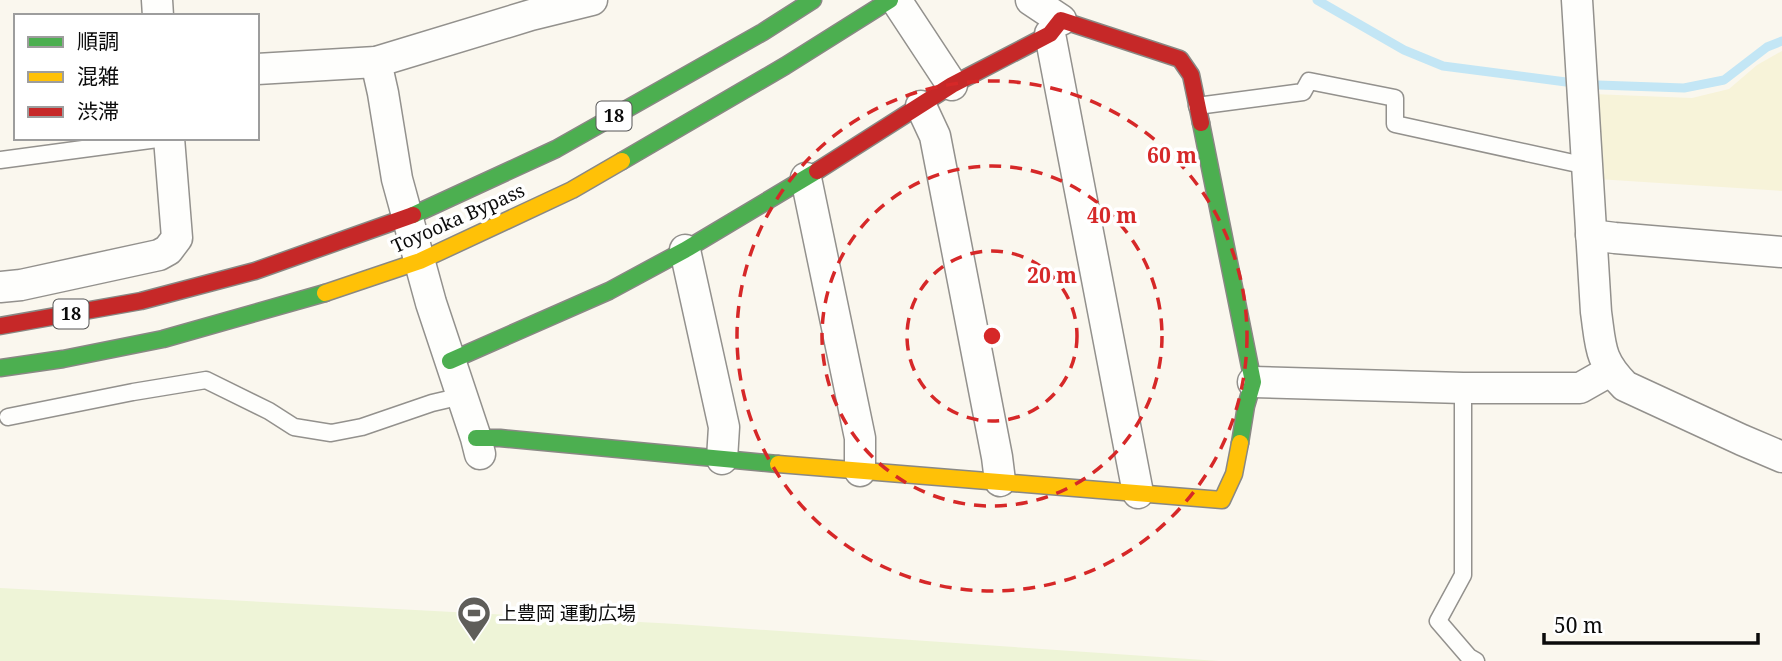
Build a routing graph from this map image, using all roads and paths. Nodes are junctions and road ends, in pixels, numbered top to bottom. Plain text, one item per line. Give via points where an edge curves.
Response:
1 (592, 0) edge
2 (813, 0) edge
3 (890, 0) edge
4 (896, 0) edge
5 (1031, 0) edge
6 (1577, 0) edge
7 (530, 7) edge
8 (1055, 27) junction
9 (376, 62) junction
10 (259, 69) edge
11 (952, 85) junction
12 (921, 106) junction
13 (1197, 106) junction
14 (152, 140) edge
15 (167, 140) edge
16 (0, 160) edge
17 (1587, 166) junction
18 (806, 178) junction
19 (408, 218) junction
20 (1591, 235) junction
21 (685, 250) junction
22 (1782, 251) edge
23 (419, 261) junction
24 (0, 287) edge
25 (0, 326) edge
26 (450, 360) junction
27 (0, 368) edge
28 (1610, 371) junction
29 (1253, 382) junction
30 (1463, 388) junction
31 (462, 396) junction
32 (8, 417) dead end
33 (478, 446) joint
34 (1782, 457) edge
35 (722, 459) junction
36 (860, 471) junction
37 (1000, 481) junction
38 (1138, 493) junction
39 (1476, 661) edge

1 - 7 street
2 - 19 main road, Toyooka Bypass / 18 via 555,149
3 - 23 main road, Toyooka Bypass / 18 via 572,190
4 - 11 street
5 - 8 street
6 - 17 street
7 - 9 street
8 - 11 main road
8 - 13 main road via 1180,59 1191,75
8 - 38 street
9 - 10 street
9 - 19 street
11 - 12 main road
12 - 18 main road
12 - 37 street via 935,136
13 - 17 lane via 1303,92 1309,81 1395,98 1395,124
13 - 29 main road
14 - 16 lane
15 - 24 street via 177,238 168,250
17 - 20 street
18 - 21 main road
18 - 36 street via 860,438
19 - 23 street
19 - 25 main road, Toyooka Bypass / 18 via 255,271 141,301
20 - 22 street
20 - 28 street via 1602,355
21 - 26 main road via 609,291
21 - 35 street via 724,427
23 - 26 street
23 - 27 main road, Toyooka Bypass / 18 via 310,298 163,339
26 - 31 street
28 - 30 street via 1580,388
28 - 34 street via 1625,386
29 - 30 street
29 - 38 main road via 1234,474 1222,500
30 - 39 lane via 1463,575 1438,621
31 - 32 lane via 331,433 294,427 206,380
31 - 33 street
33 - 35 main road via 500,438
35 - 36 main road
36 - 37 main road
37 - 38 main road

